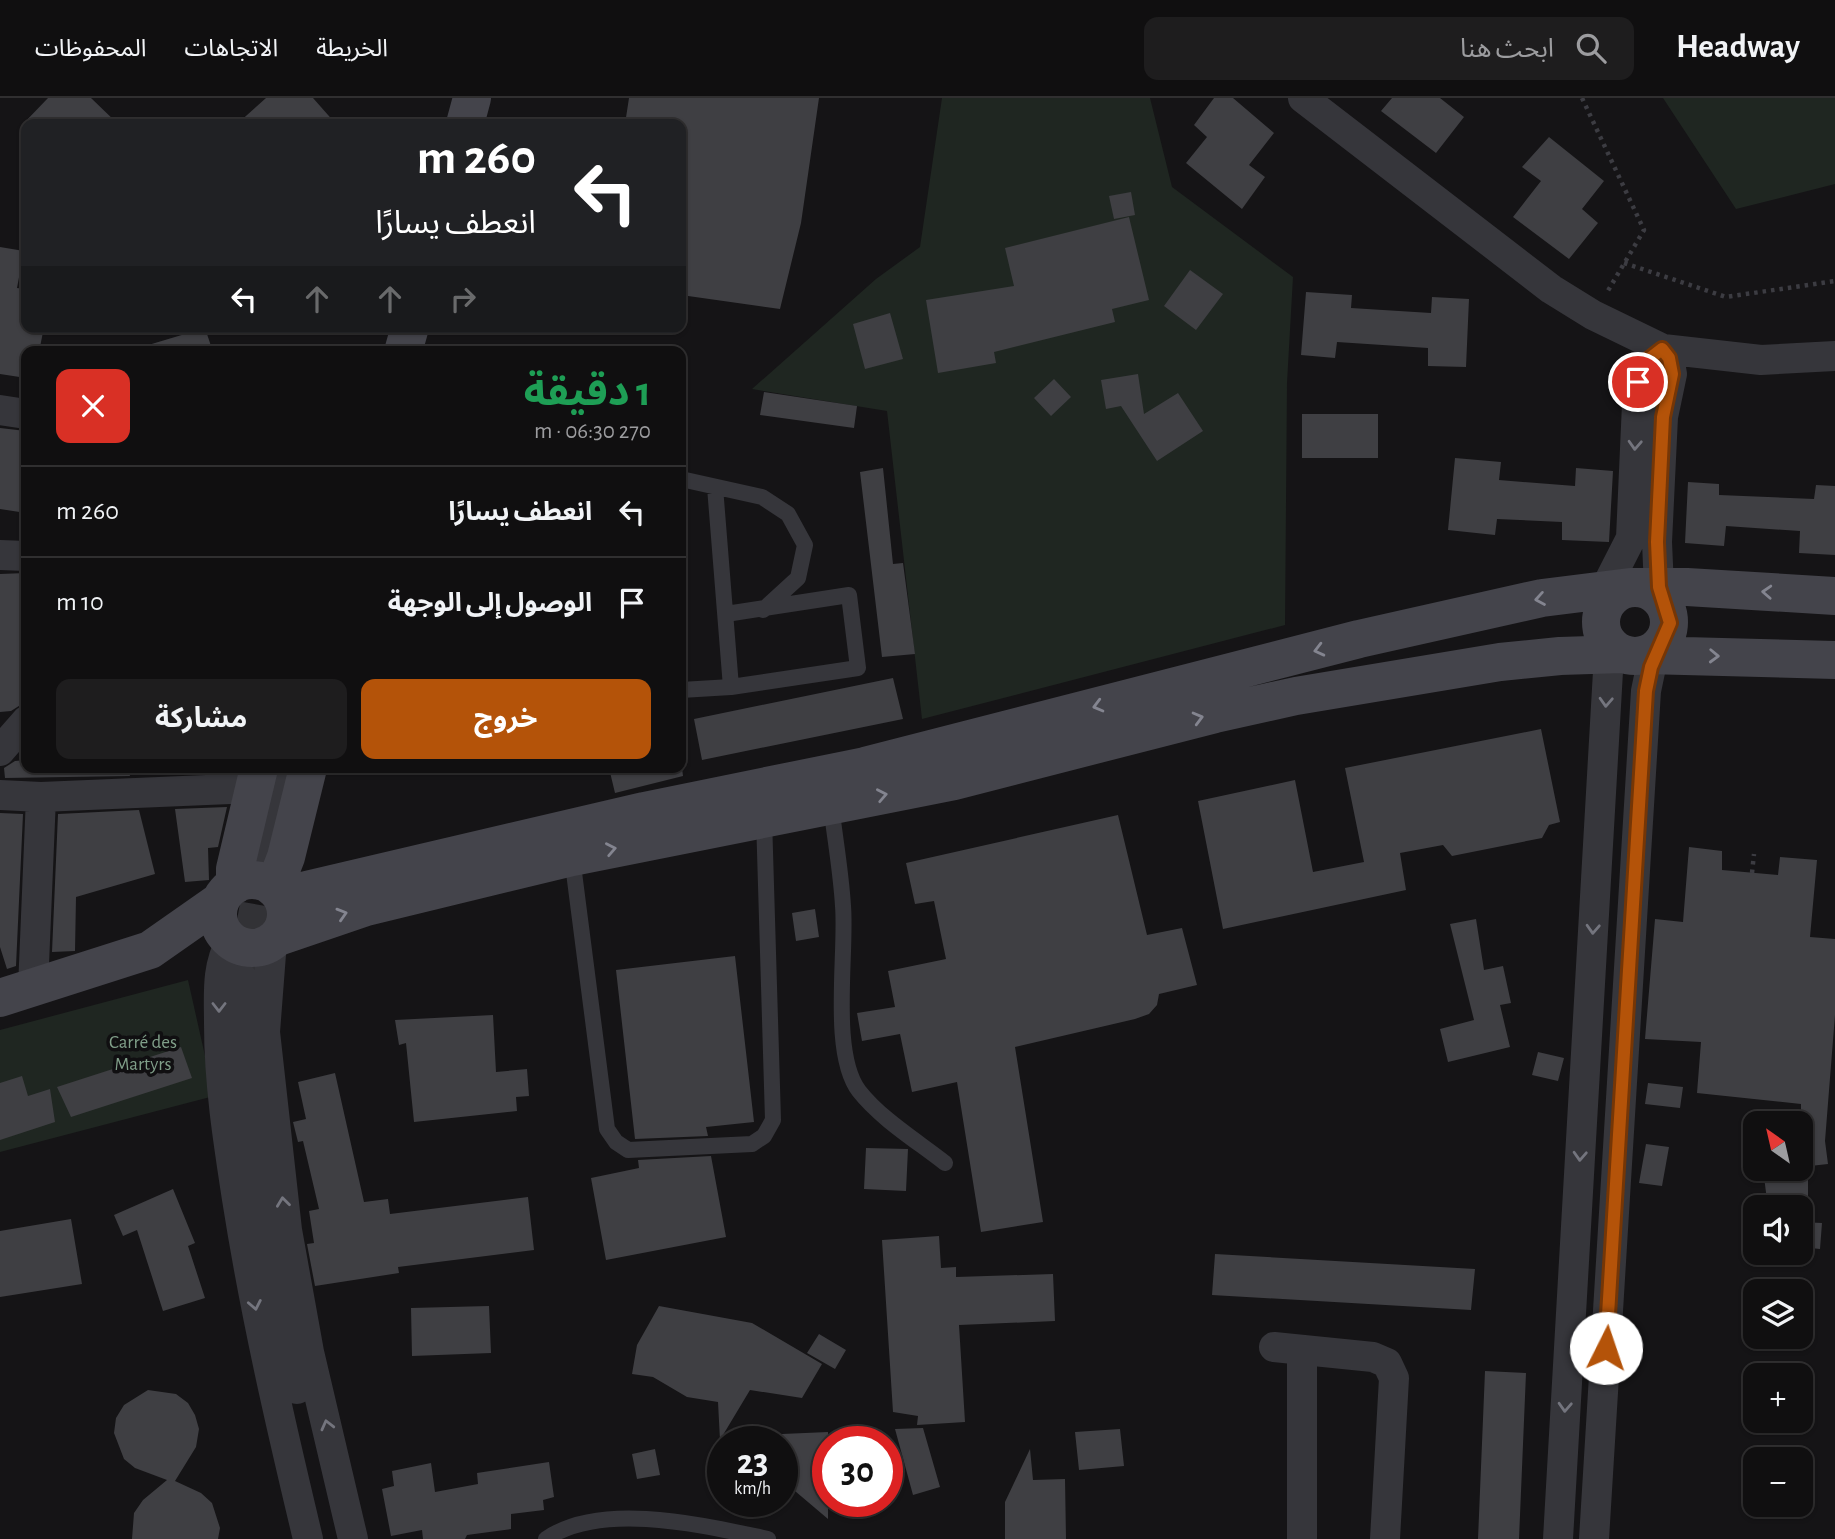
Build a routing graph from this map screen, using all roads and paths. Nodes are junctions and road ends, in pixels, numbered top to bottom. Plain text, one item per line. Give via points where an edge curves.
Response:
1 (472, 98) edge
2 (1583, 98) edge
3 (1312, 101) edge
4 (466, 119) edge
5 (1624, 263) junction
6 (1835, 281) edge
7 (1593, 315) junction
8 (1662, 349) junction
9 (1835, 356) edge
10 (1719, 357) junction
11 (1638, 382) junction
12 (1669, 388) junction
13 (0, 410) edge
14 (21, 413) edge
15 (686, 480) edge
16 (715, 487) junction
17 (0, 555) edge
18 (21, 556) edge
19 (1835, 596) edge
20 (764, 610) junction
21 (726, 614) junction
22 (1633, 624) junction
23 (1835, 660) edge
24 (731, 687) junction
25 (686, 690) edge
26 (21, 712) edge
27 (0, 713) edge
28 (21, 727) edge
29 (0, 751) edge
30 (307, 773) edge
31 (266, 775) edge
32 (0, 795) edge
33 (41, 797) junction
34 (831, 805) junction
35 (764, 818) junction
36 (1755, 854) dead end
37 (572, 857) junction
38 (1752, 873) dead end
39 (273, 879) junction
40 (228, 893) junction
41 (275, 939) junction
42 (230, 940) junction
43 (150, 950) junction
44 (242, 978) tunnel mouth
45 (17, 993) edge
46 (945, 1163) dead end
47 (750, 1537) edge
48 (307, 1539) edge
49 (334, 1539) edge
50 (353, 1539) edge
51 (546, 1539) edge
52 (768, 1539) edge
53 (1302, 1539) edge
54 (1385, 1539) edge
55 (1558, 1539) edge
56 (1594, 1539) edge

1 - 4 street
2 - 5 path via 1644,229
3 - 7 street via 1521,267
5 - 6 path via 1726,298
5 - 7 path
7 - 8 street
7 - 11 street via 1630,356
8 - 10 street
8 - 11 street via 1644,363
8 - 12 street via 1672,374
9 - 10 street
10 - 12 street via 1695,367
11 -> 22 street via 1631,538
12 - 22 street via 1663,417 1657,542
13 - 14 street
15 - 16 lane
16 - 20 lane via 762,497 788,514 805,545 798,578
16 - 21 lane
17 - 18 street
19 -> 22 street
20 - 21 lane
20 - 24 lane via 849,596 858,668
21 - 24 lane
22 -> 23 street
34 -> 22 street via 966,778 1296,696 1560,656
22 -> 39 street via 1542,598 1360,639 865,766
22 -> 55 street
22 - 56 street via 1646,691
24 - 25 lane
26 - 27 street
28 - 29 street
30 - 39 street via 286,857
31 - 33 street
31 - 39 street
31 - 40 street
32 - 33 street
33 - 45 street
34 - 35 street
34 - 46 lane via 843,905 841,1001 848,1069 858,1090 874,1107
37 -> 35 street
35 - 37 lane via 773,1120 764,1136 752,1144 628,1150 607,1129
36 - 38 path
41 -> 37 street via 366,907
39 - 40 street via 255,880
39 - 41 street via 286,917
40 - 42 street via 218,921
40 - 43 street
41 - 42 street via 252,948
50 -> 41 street via 306,1339 287,1230 265,1032 266,986
42 - 43 street via 204,950
42 -> 48 street via 220,977 224,1111 254,1301
43 - 45 street
44 - 49 street via 246,1074 263,1238
47 - 51 lane via 688,1522 626,1520 589,1522
47 - 52 lane
53 - 54 street via 1288,1349 1373,1357 1387,1363 1394,1378

